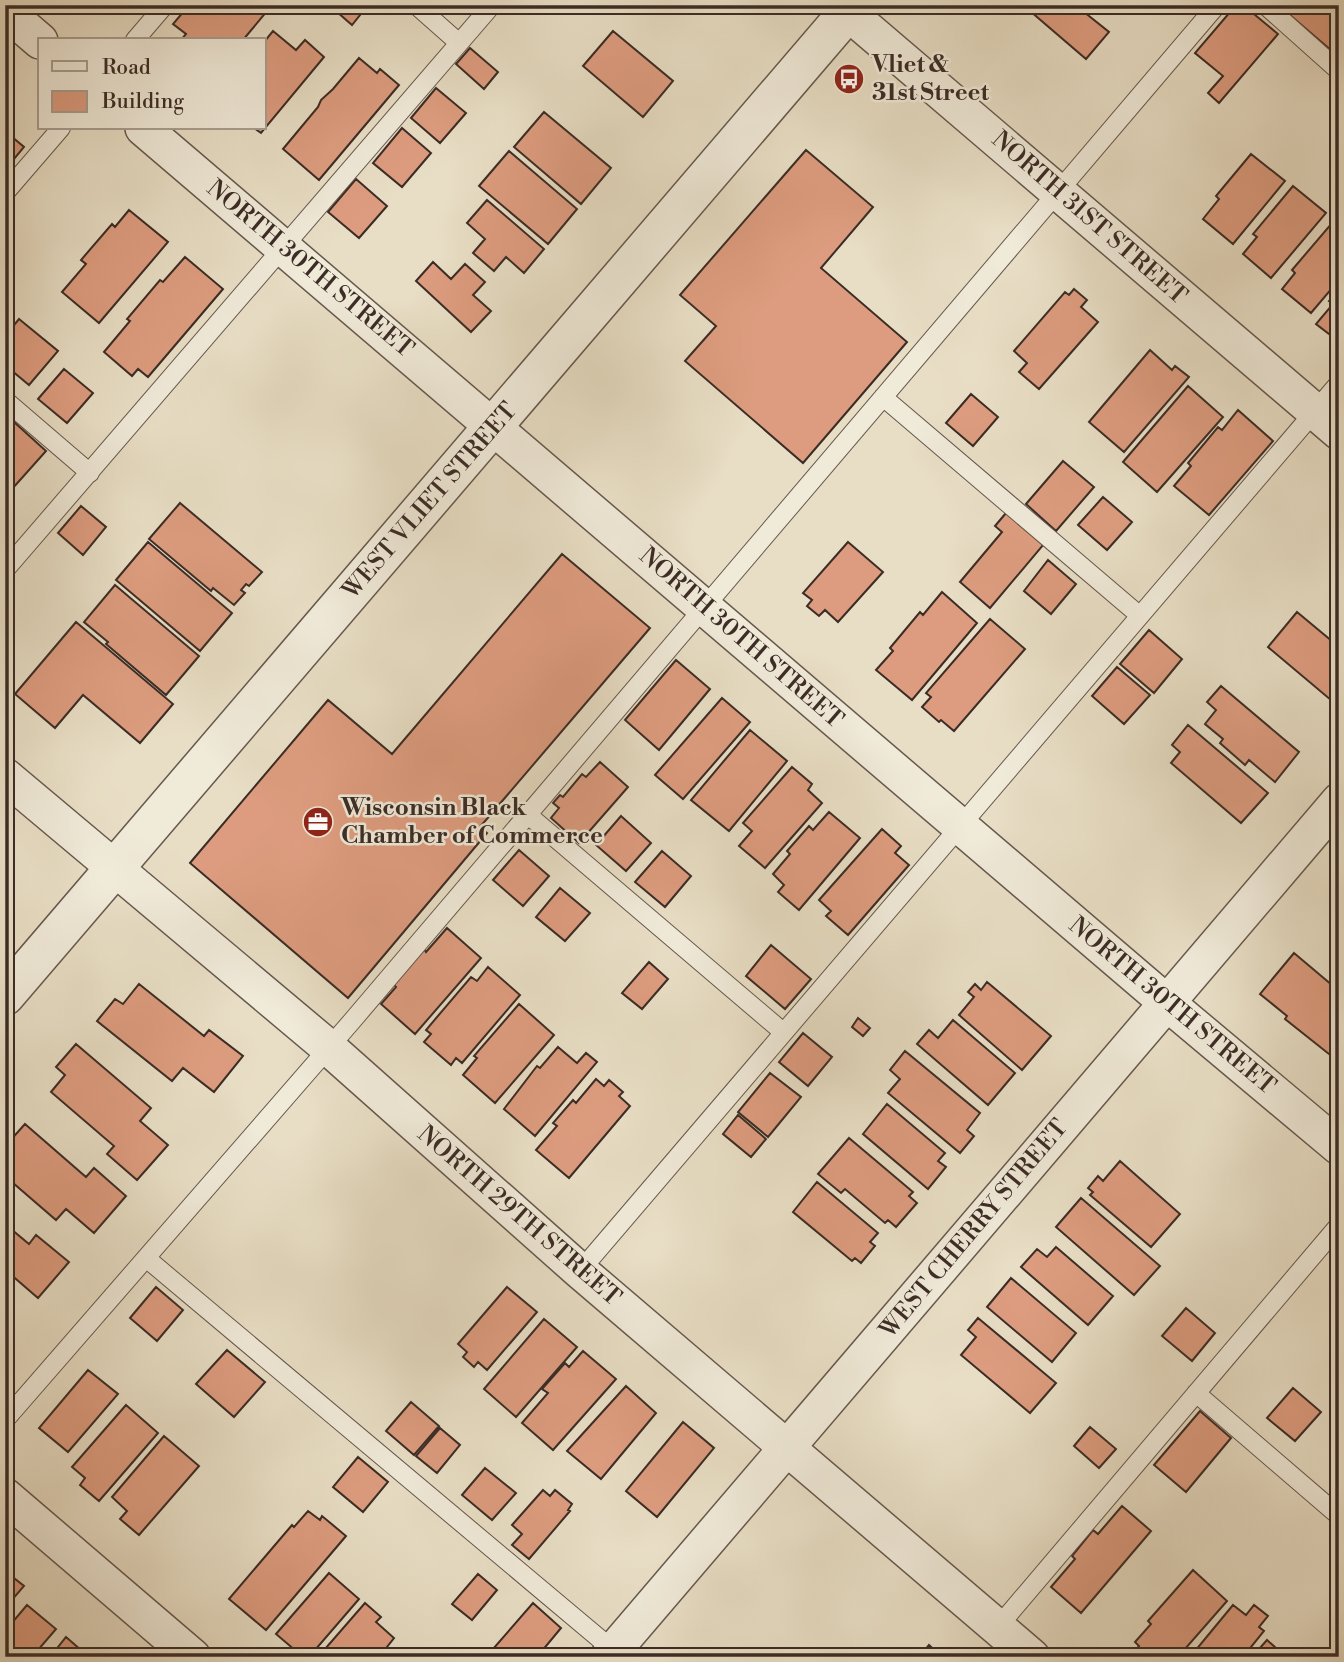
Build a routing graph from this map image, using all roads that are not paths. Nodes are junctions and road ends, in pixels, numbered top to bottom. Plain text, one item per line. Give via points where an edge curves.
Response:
1 (165, 5) edge
2 (416, 5) edge
3 (492, 5) edge
4 (1217, 5) edge
5 (1265, 5) edge
6 (847, 8) edge
7 (5, 11) edge
8 (137, 38) edge
9 (38, 39) edge
10 (459, 43) junction
11 (1339, 71) edge
12 (59, 130) edge
13 (145, 130) edge
14 (1058, 192) junction
15 (5, 193) edge
16 (284, 248) junction
17 (1339, 383) edge
18 (883, 397) junction
19 (5, 400) edge
20 (1326, 422) edge
21 (494, 427) junction
22 (90, 473) junction
23 (5, 570) edge
24 (704, 606) junction
25 (1139, 615) junction
26 (5, 776) edge
27 (1339, 801) edge
28 (527, 814) junction
29 (960, 825) junction
30 (114, 869) junction
31 (5, 996) edge
32 (1166, 1002) junction
33 (783, 1032) junction
34 (328, 1048) junction
35 (1339, 1147) edge
36 (1339, 1225) edge
37 (146, 1258) junction
38 (580, 1271) junction
39 (1196, 1393) junction
40 (5, 1420) edge
41 (789, 1449) junction
42 (5, 1496) edge
43 (1339, 1516) edge
44 (997, 1628) junction
45 (615, 1655) edge
46 (193, 1657) edge
47 (1032, 1657) edge

1 - 8 lane
2 - 10 lane
3 - 10 lane
4 - 14 lane
5 - 11 lane
6 - 14 street, NORTH 31ST STREET
6 - 21 street, WEST VLIET STREET
7 - 9 street
10 - 16 lane
12 - 15 lane
13 - 16 street, NORTH 30TH STREET
14 - 18 lane
14 - 20 street, NORTH 31ST STREET
16 - 21 street, NORTH 30TH STREET
16 - 22 lane
17 - 20 lane
18 - 24 lane
18 - 25 lane
19 - 22 lane
20 - 25 lane
21 - 24 street, NORTH 30TH STREET
21 - 30 street, WEST VLIET STREET
22 - 23 lane
24 - 28 lane
24 - 29 street, NORTH 30TH STREET
25 - 29 lane
26 - 30 street, NORTH 29TH STREET
27 - 32 street, WEST CHERRY STREET
28 - 33 lane
28 - 34 lane
29 - 32 street, NORTH 30TH STREET
29 - 33 lane
30 - 31 street, WEST VLIET STREET
30 - 34 street, NORTH 29TH STREET
32 - 35 street, NORTH 30TH STREET
32 - 41 street, WEST CHERRY STREET
33 - 38 lane
34 - 37 lane
34 - 38 street, NORTH 29TH STREET
36 - 39 lane
37 - 40 lane
37 - 45 lane
38 - 41 street, NORTH 29TH STREET
39 - 43 lane
39 - 44 lane
41 - 44 street, NORTH 29TH STREET
41 - 45 street, WEST CHERRY STREET
42 - 46 street
44 - 47 street, NORTH 29TH STREET

